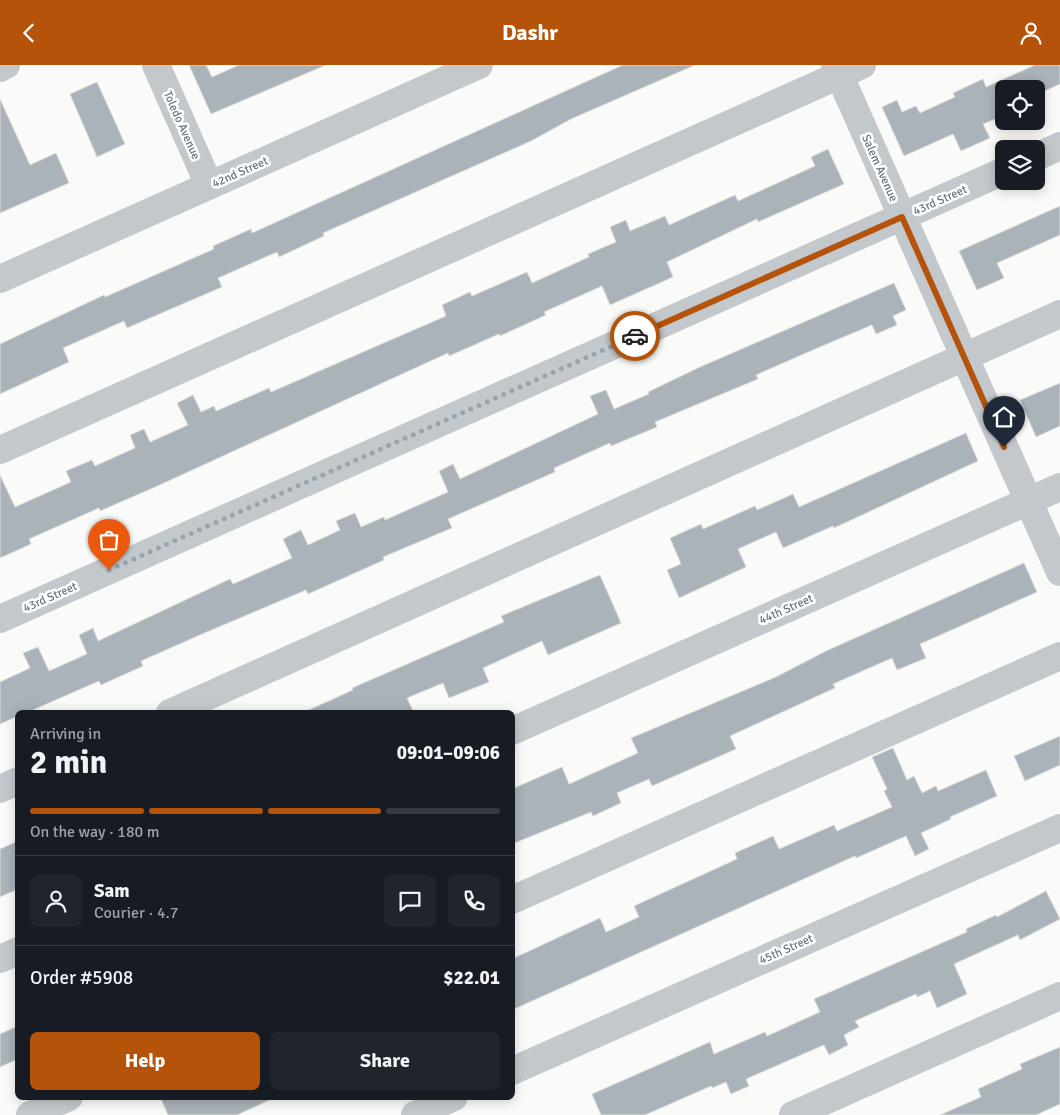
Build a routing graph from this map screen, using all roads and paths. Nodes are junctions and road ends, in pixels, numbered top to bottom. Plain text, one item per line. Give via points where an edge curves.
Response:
1 (6, 65) edge
2 (156, 65) edge
3 (479, 65) edge
4 (0, 67) edge
5 (845, 68) edge
6 (1060, 146) edge
7 (1045, 153) edge
8 (995, 175) edge
9 (209, 185) junction
10 (902, 217) junction
11 (0, 279) edge
12 (1060, 314) edge
13 (964, 357) junction
14 (0, 450) edge
15 (1060, 487) edge
16 (1028, 501) junction
17 (1060, 572) edge
18 (0, 619) edge
19 (1060, 656) edge
20 (177, 710) edge
21 (515, 730) edge
22 (15, 782) edge
23 (0, 789) edge
24 (1060, 828) edge
25 (515, 899) edge
26 (15, 952) edge
27 (0, 959) edge
28 (1060, 996) edge
29 (515, 1070) edge
30 (62, 1100) edge
31 (448, 1100) edge
32 (30, 1115) edge
33 (415, 1115) edge
34 (793, 1115) edge

1 - 4 street
2 - 9 street, Toledo Avenue
3 - 9 street, 42nd Street
5 - 10 street, Salem Avenue
5 - 14 street
6 - 7 street
8 - 10 street, 43rd Street
9 - 11 street, 42nd Street
10 - 13 street, Salem Avenue
10 - 18 street, 43rd Street
12 - 13 street
13 - 16 street, Salem Avenue
13 - 20 street
15 - 16 street, 44th Street
16 - 17 street, Salem Avenue
16 - 21 street, 44th Street
19 - 25 street
22 - 23 street
24 - 29 street, 45th Street
26 - 27 street
28 - 34 street
30 - 32 street
31 - 33 street

